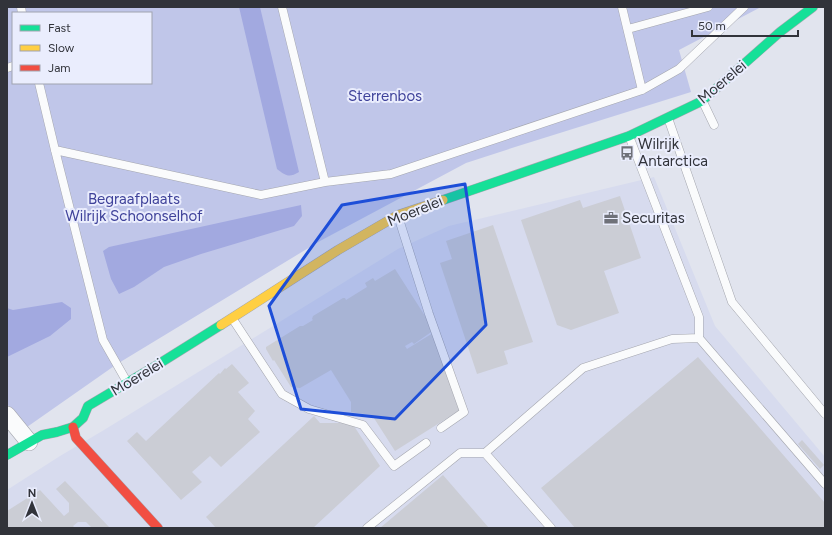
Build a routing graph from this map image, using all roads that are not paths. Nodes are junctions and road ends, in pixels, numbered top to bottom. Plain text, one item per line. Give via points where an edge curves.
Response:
1 (282, 7) edge
2 (622, 7) edge
3 (708, 7) edge
4 (744, 7) edge
5 (814, 7) edge
6 (628, 29) junction
7 (39, 84) edge
8 (642, 90) junction
9 (702, 101) junction
10 (667, 118) junction
11 (714, 125) dead end
12 (629, 136) junction
13 (55, 150) junction
14 (325, 182) junction
15 (398, 215) junction
16 (232, 318) junction
17 (699, 338) junction
18 (127, 383) junction
19 (825, 414) edge
20 (7, 415) edge
21 (73, 427) junction
22 (442, 428) dead end
23 (29, 442) junction
24 (426, 442) dead end
25 (485, 453) junction
26 (7, 455) edge
27 (825, 484) edge
28 (158, 528) edge
29 (367, 528) edge
30 (550, 528) edge

1 - 14 lane
2 - 6 lane
3 - 6 lane
4 - 8 lane via 679,69
5 - 9 street, Moerelei via 780,32
6 - 8 lane
7 - 13 lane
8 - 14 lane via 391,174
9 - 10 street, Moerelei
9 - 11 lane
10 - 12 street, Moerelei
10 - 19 lane via 732,302
12 - 15 street, Moerelei
12 - 17 lane via 699,317
13 - 14 lane via 261,195
13 - 18 lane via 103,340
15 - 16 street, Moerelei
15 - 22 lane via 429,314 464,412
16 - 18 street, Moerelei
16 - 24 lane via 282,394 309,409 363,425 394,466
17 - 25 lane via 672,339 583,368
17 - 27 lane
18 - 21 street, Moerelei via 88,406 83,418
20 - 23 street
21 - 23 street via 42,435
21 - 28 street via 76,438
23 - 26 street
25 - 29 lane via 460,453
25 - 30 lane

